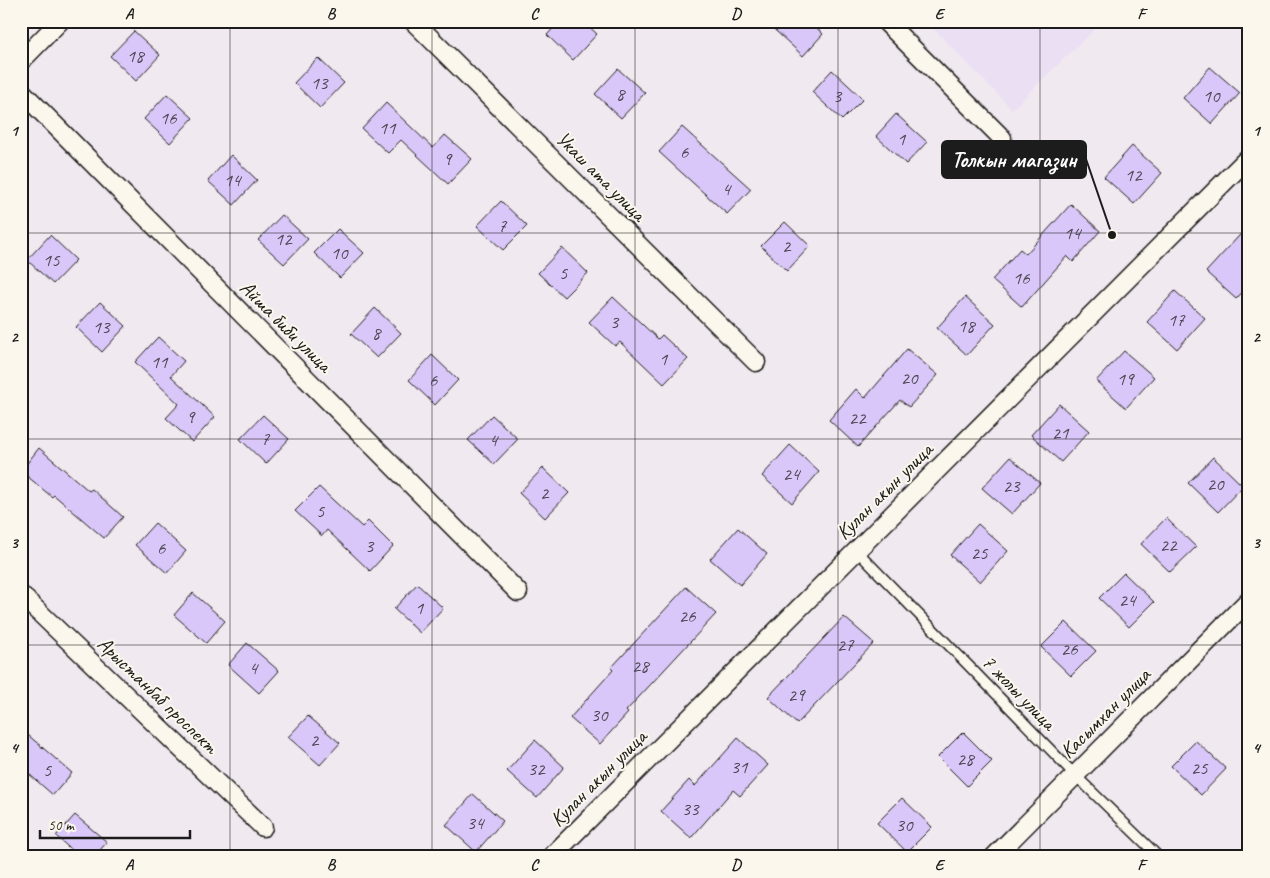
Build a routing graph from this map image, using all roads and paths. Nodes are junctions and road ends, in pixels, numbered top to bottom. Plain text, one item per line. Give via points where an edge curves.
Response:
1 (60, 21) edge
2 (413, 21) edge
3 (885, 21) edge
4 (21, 61) edge
5 (21, 91) edge
6 (1002, 138) dead end
7 (1249, 157) edge
8 (756, 362) dead end
9 (856, 550) junction
10 (518, 592) dead end
11 (21, 595) edge
12 (1249, 600) edge
13 (1075, 775) junction
14 (263, 827) dead end
15 (551, 857) edge
16 (994, 857) edge
17 (1159, 857) edge

1 - 4 street
2 - 8 street, Укаш ата улица
3 - 6 street
5 - 10 street, Айша биби улица
7 - 9 street, Кулан акын улица
9 - 13 lane, 7 жолы улица
9 - 15 street, Кулан акын улица
11 - 14 street, Арыстанбаб проспект
12 - 13 street, Касымхан улица
13 - 16 street, Касымхан улица
13 - 17 lane, 7 жолы улица

